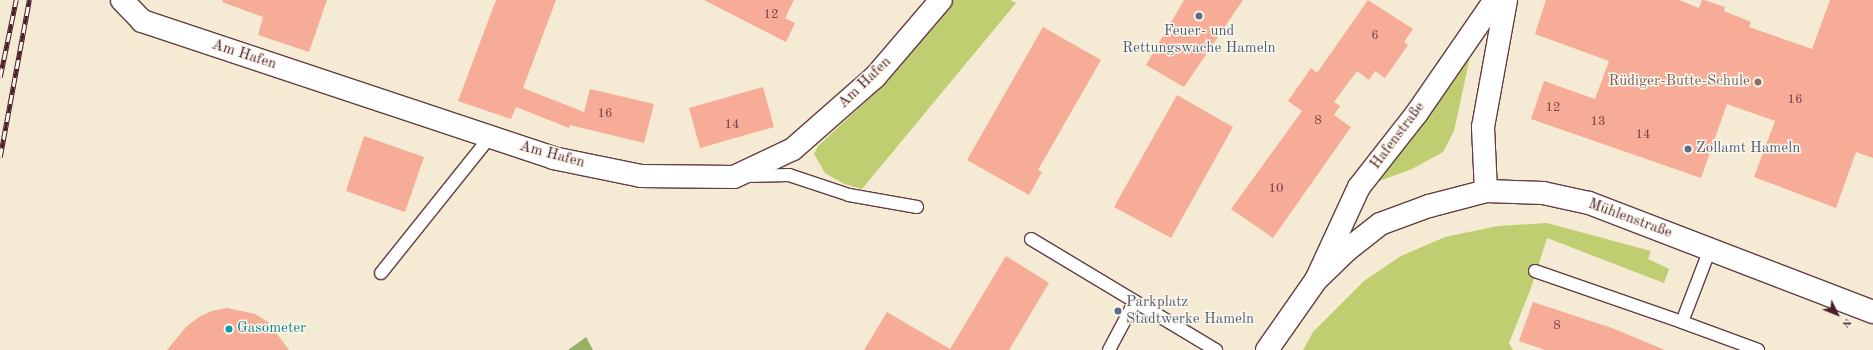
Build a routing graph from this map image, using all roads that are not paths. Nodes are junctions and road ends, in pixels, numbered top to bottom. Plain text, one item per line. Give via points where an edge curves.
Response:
1 (122, 0) edge
2 (941, 0) edge
3 (1495, 0) edge
4 (1506, 0) edge
5 (490, 137) junction
6 (734, 177) junction
7 (1486, 191) junction
8 (917, 207) dead end
9 (1380, 224) joint
10 (1031, 239) dead end
11 (1710, 249) junction
12 (1534, 271) dead end
13 (380, 273) dead end
14 (1316, 280) junction
15 (1136, 301) junction
16 (1873, 312) edge
17 (1682, 322) junction
18 (1109, 350) edge
19 (1216, 350) edge
20 (1267, 350) edge
21 (1758, 350) edge

1 - 5 street, Am Hafen via 142,21
2 - 6 street, Am Hafen via 875,77 793,149
3 - 14 street, Hafenstraße via 1417,113 1359,187
4 - 7 street via 1483,127
5 - 6 street, Am Hafen via 553,158 641,176
5 - 13 lane
6 - 8 lane via 789,175 849,195
7 - 9 street, Mühlenstraße via 1429,206
7 - 11 street, Mühlenstraße via 1543,193 1589,203
9 - 14 street, Hafenstraße via 1346,250
10 - 15 lane
11 - 16 street, Mühlenstraße
11 - 17 lane
12 - 17 lane
14 - 20 street, Hafenstraße
15 - 18 lane
15 - 19 lane
17 - 21 lane

